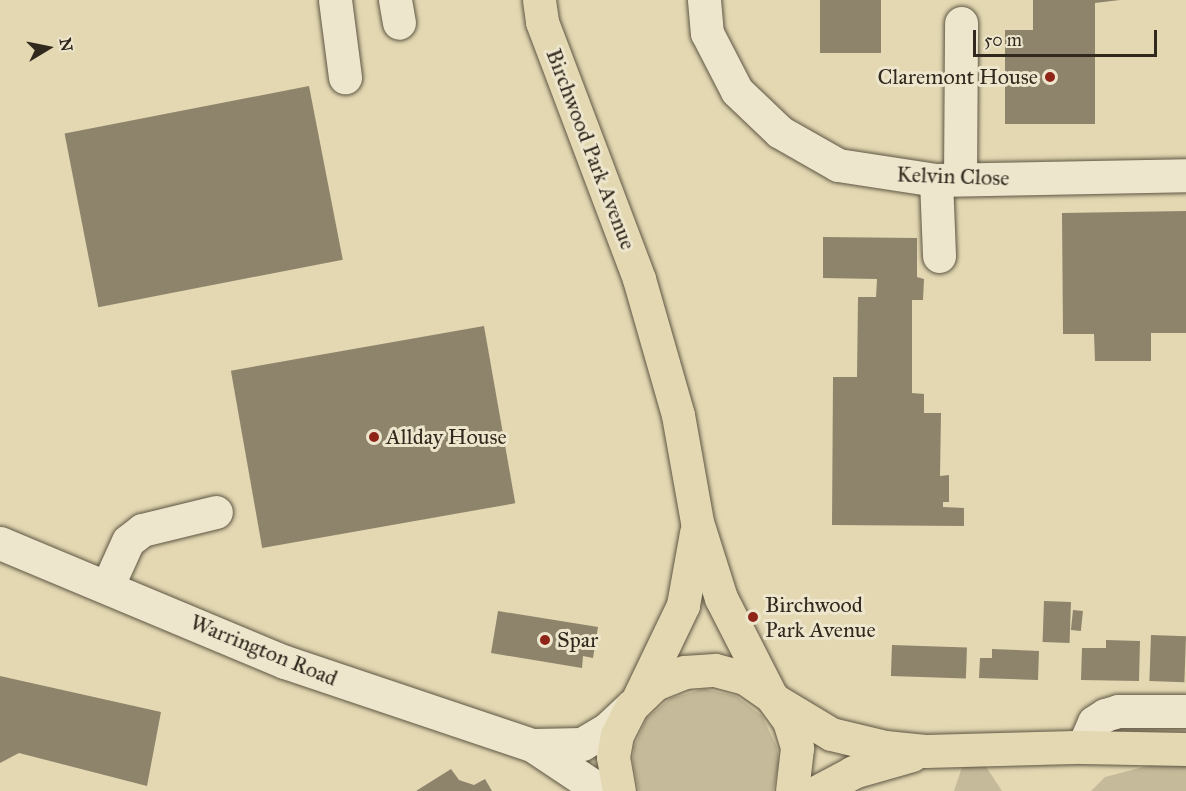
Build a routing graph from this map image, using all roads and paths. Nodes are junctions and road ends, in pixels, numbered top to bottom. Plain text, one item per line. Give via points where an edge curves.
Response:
1 (335, 0) edge
2 (704, 0) edge
3 (534, 7) edge
4 (961, 22) dead end
5 (345, 77) dead end
6 (1186, 175) edge
7 (948, 179) junction
8 (939, 256) dead end
9 (216, 512) dead end
10 (697, 522) junction
11 (0, 543) edge
12 (108, 585) junction
13 (773, 699) junction
14 (635, 702) junction
15 (1186, 711) edge
16 (532, 745) junction
17 (1083, 747) junction
18 (1186, 749) edge
19 (925, 751) junction
20 (601, 791) edge
21 (619, 791) edge
22 (792, 791) edge
23 (818, 791) edge

1 - 5 street
2 - 7 street, Kelvin Close via 707,33 737,91 780,132 838,165
3 - 10 main road, Birchwood Park Avenue via 639,279 678,415
4 - 7 street
6 - 7 street, Kelvin Close
7 - 8 street
9 - 12 street via 151,513 128,541
10 - 13 main road, Birchwood Park Avenue via 721,598
10 - 14 main road, Birchwood Park Avenue via 683,605
11 - 12 street, Warrington Road
12 - 16 street, Warrington Road via 285,662
13 - 14 main road via 745,678 715,670 684,672 655,684
13 - 19 main road via 831,734 875,746
13 - 22 main road, Birchwood Park Avenue via 789,721 797,748 797,776
14 - 16 street, Warrington Road via 607,729 582,744
14 - 21 main road, Birchwood Park Avenue via 617,735 613,757
15 - 17 street via 1118,711 1105,715 1090,728
16 - 20 street, Warrington Road
17 - 18 main road
17 - 19 main road
19 - 23 main road via 853,772

